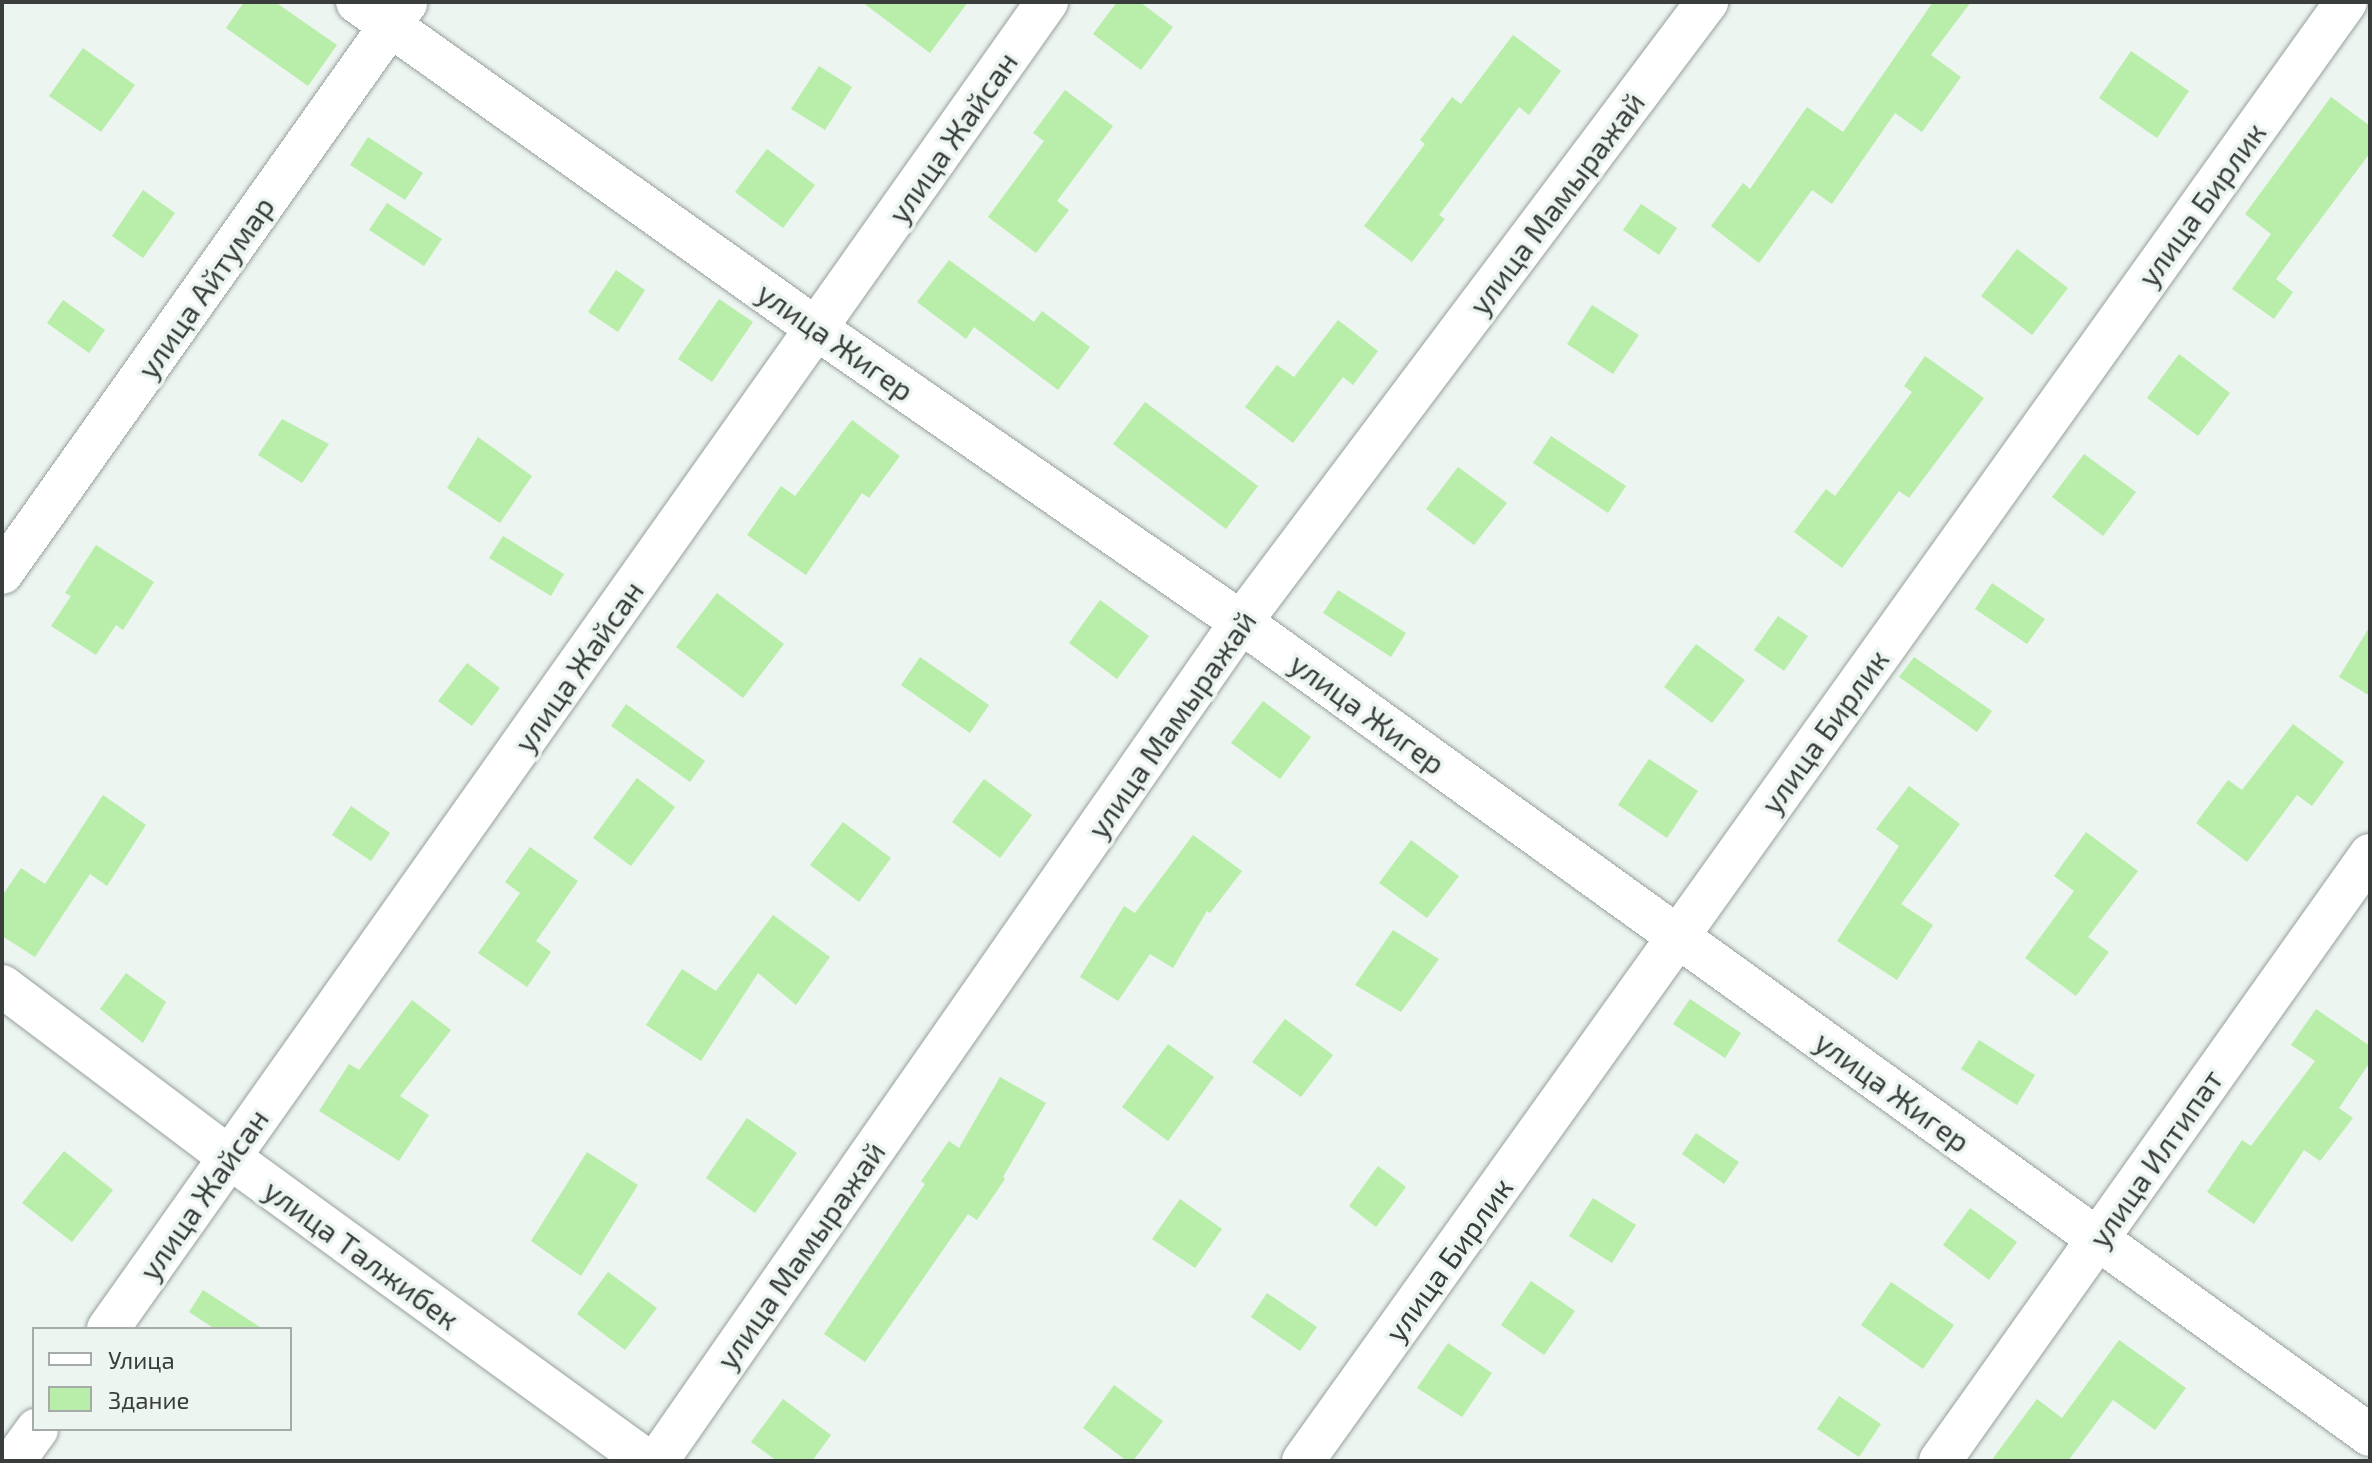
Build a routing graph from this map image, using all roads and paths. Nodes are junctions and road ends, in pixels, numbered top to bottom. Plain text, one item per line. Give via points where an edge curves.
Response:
1 (357, 2) edge
2 (1047, 2) edge
3 (1707, 2) edge
4 (2346, 2) edge
5 (399, 14) edge
6 (817, 329) junction
7 (2, 573) edge
8 (1241, 622) junction
9 (2370, 855) edge
10 (1679, 935) junction
11 (2, 986) edge
12 (229, 1157) junction
13 (2098, 1240) junction
14 (109, 1327) edge
15 (36, 1431) edge
16 (2370, 1435) edge
17 (14, 1461) edge
18 (647, 1461) edge
19 (657, 1461) edge
20 (1303, 1461) edge
21 (1940, 1461) edge

1 - 5 street, улица Жигер
2 - 6 street, улица Жайсан
3 - 8 street, улица Мамыражай
4 - 10 street, улица Бирлик
5 - 6 street, улица Жигер
5 - 7 street, улица Айтумар
6 - 8 street, улица Жигер
6 - 12 street, улица Жайсан
8 - 10 street, улица Жигер
8 - 19 street, улица Мамыражай
9 - 13 street, улица Илтипат
10 - 13 street, улица Жигер
10 - 20 street, улица Бирлик
11 - 12 street, улица Талжибек
12 - 14 street, улица Жайсан
12 - 18 street, улица Талжибек
13 - 16 street, улица Жигер
13 - 21 street, улица Илтипат
15 - 17 street

